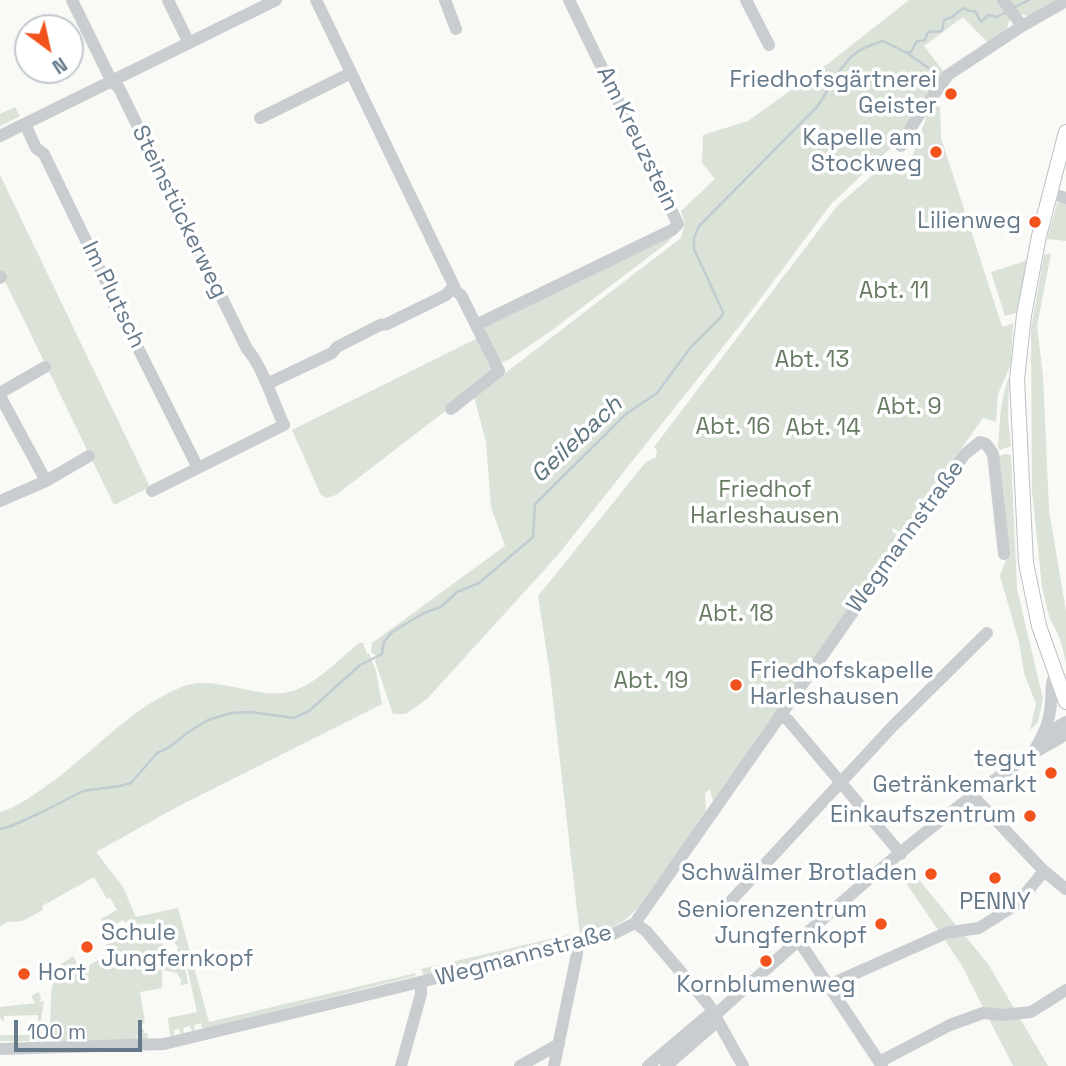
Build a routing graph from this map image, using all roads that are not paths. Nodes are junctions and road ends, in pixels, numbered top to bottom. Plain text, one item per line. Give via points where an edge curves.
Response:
1 (72, 0) edge
2 (168, 0) edge
3 (276, 0) edge
4 (316, 0) edge
5 (445, 0) edge
6 (569, 0) edge
7 (746, 0) edge
8 (1066, 1) edge
9 (1007, 6) edge
10 (1022, 26) junction
11 (456, 29) dead end
12 (188, 43) junction
13 (769, 45) dead end
14 (351, 73) junction
15 (112, 82) junction
16 (260, 118) dead end
17 (25, 124) junction
18 (1066, 132) edge
19 (0, 136) edge
20 (901, 146) dead end
21 (1051, 194) junction
22 (1066, 198) edge
23 (449, 292) junction
24 (476, 325) junction
25 (45, 367) dead end
26 (267, 384) junction
27 (0, 395) edge
28 (451, 409) dead end
29 (89, 456) dead end
30 (198, 468) junction
31 (46, 481) junction
32 (152, 491) dead end
33 (0, 501) edge
34 (1004, 554) dead end
35 (987, 633) dead end
36 (1055, 675) junction
37 (1066, 702) edge
38 (780, 715) junction
39 (1066, 722) edge
40 (1066, 734) edge
41 (1042, 736) junction
42 (1031, 755) junction
43 (841, 783) junction
44 (973, 796) junction
45 (901, 854) junction
46 (1044, 871) junction
47 (1066, 888) edge
48 (729, 903) dead end
49 (635, 923) junction
50 (799, 942) junction
51 (576, 944) junction
52 (421, 982) junction
53 (829, 985) junction
54 (1066, 989) edge
55 (715, 1015) junction
56 (559, 1044) junction
57 (0, 1049) edge
58 (880, 1064) edge
59 (401, 1066) edge
60 (520, 1066) edge
61 (554, 1066) edge
62 (648, 1066) edge
63 (666, 1066) edge
64 (743, 1066) edge

1 - 15 street, Steinstückerweg
2 - 12 street
3 - 12 street
4 - 14 street
5 - 11 street
6 - 24 street, Am Kreuzstein via 678,224
7 - 13 street
8 - 10 street
9 - 10 street
10 - 20 street via 948,75
12 - 15 street
14 - 16 street
14 - 23 street via 454,282
15 - 17 street
15 - 26 street, Steinstückerweg
17 - 19 street
17 - 30 street, Im Plutsch
18 - 21 main road
21 - 22 street
21 - 36 main road via 1024,315 1017,379 1026,563
23 - 24 street via 461,295
23 - 26 street
24 - 28 street via 499,371
25 - 27 street
26 - 30 street, Steinstückerweg via 284,425
27 - 31 street
29 - 31 street
30 - 32 street
31 - 33 street
34 - 38 street, Wegmannstraße via 993,454 980,442 965,454
35 - 43 street
36 - 37 main road
36 - 41 street
38 - 43 street
38 - 49 street, Wegmannstraße
39 - 41 street
40 - 42 street
41 - 42 street
42 - 44 street
43 - 45 street
43 - 48 street
44 - 45 street
44 - 46 street
45 - 50 street
46 - 47 street
46 - 53 street via 1017,904 979,928 946,933
49 - 51 street, Wegmannstraße
49 - 55 street
50 - 53 street
50 - 55 street
51 - 52 street, Wegmannstraße
51 - 56 street
52 - 57 street, Wegmannstraße via 164,1044
52 - 59 street
53 - 58 street
54 - 58 street via 1031,1012 983,1013 950,1025
55 - 62 street via 707,1016
55 - 63 street via 710,1027
55 - 64 street
56 - 60 street
56 - 61 street

